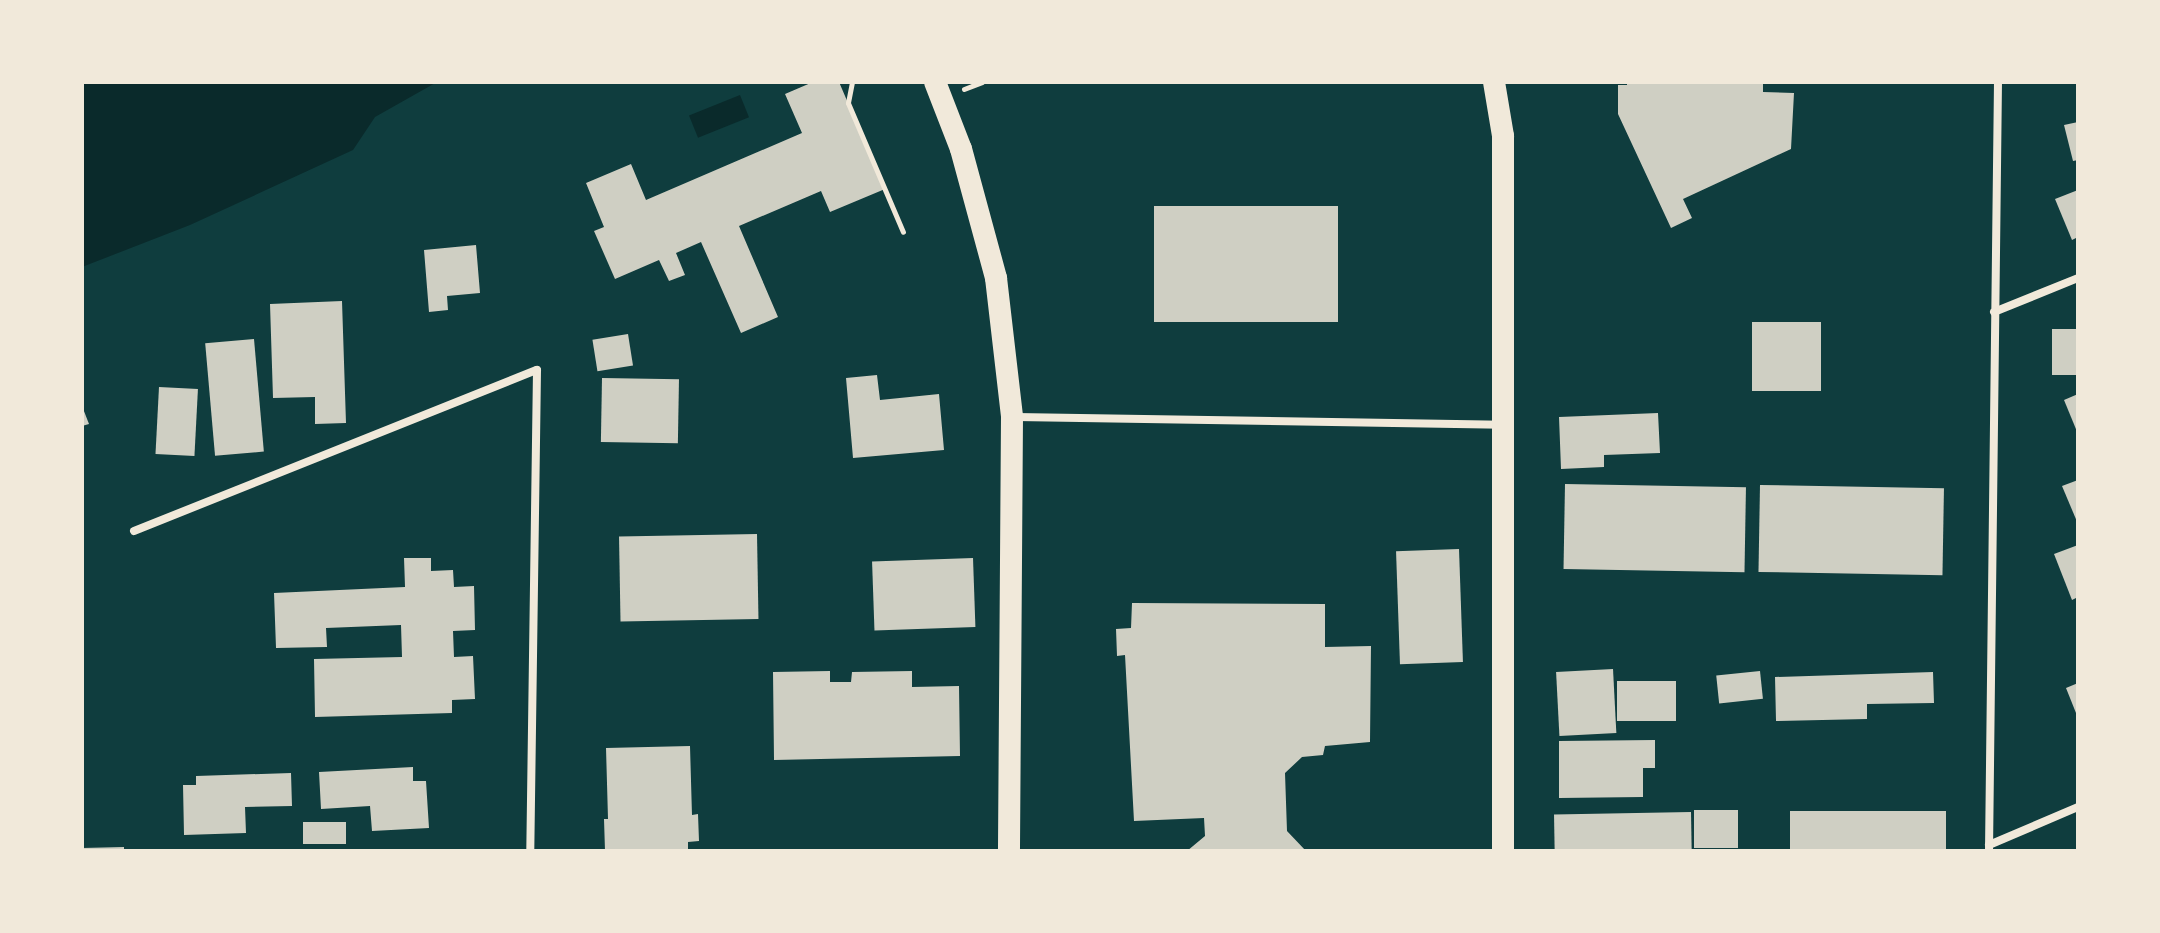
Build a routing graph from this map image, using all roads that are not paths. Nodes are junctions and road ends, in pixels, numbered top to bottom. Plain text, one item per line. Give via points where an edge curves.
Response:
1 (935, 82) edge
2 (1494, 82) edge
3 (1998, 82) edge
4 (2078, 278) edge
5 (1994, 312) junction
6 (1012, 417) junction
7 (1503, 425) junction
8 (134, 531) dead end
9 (2078, 807) edge
10 (1989, 848) edge
11 (530, 851) edge
12 (1009, 851) edge
13 (1503, 851) edge

1 - 6 highway via 961,149 996,278
2 - 7 highway via 1503,136
3 - 5 street
4 - 5 street
5 - 10 street
6 - 7 street
6 - 12 highway
7 - 13 highway
8 - 11 street via 537,370
9 - 10 street

